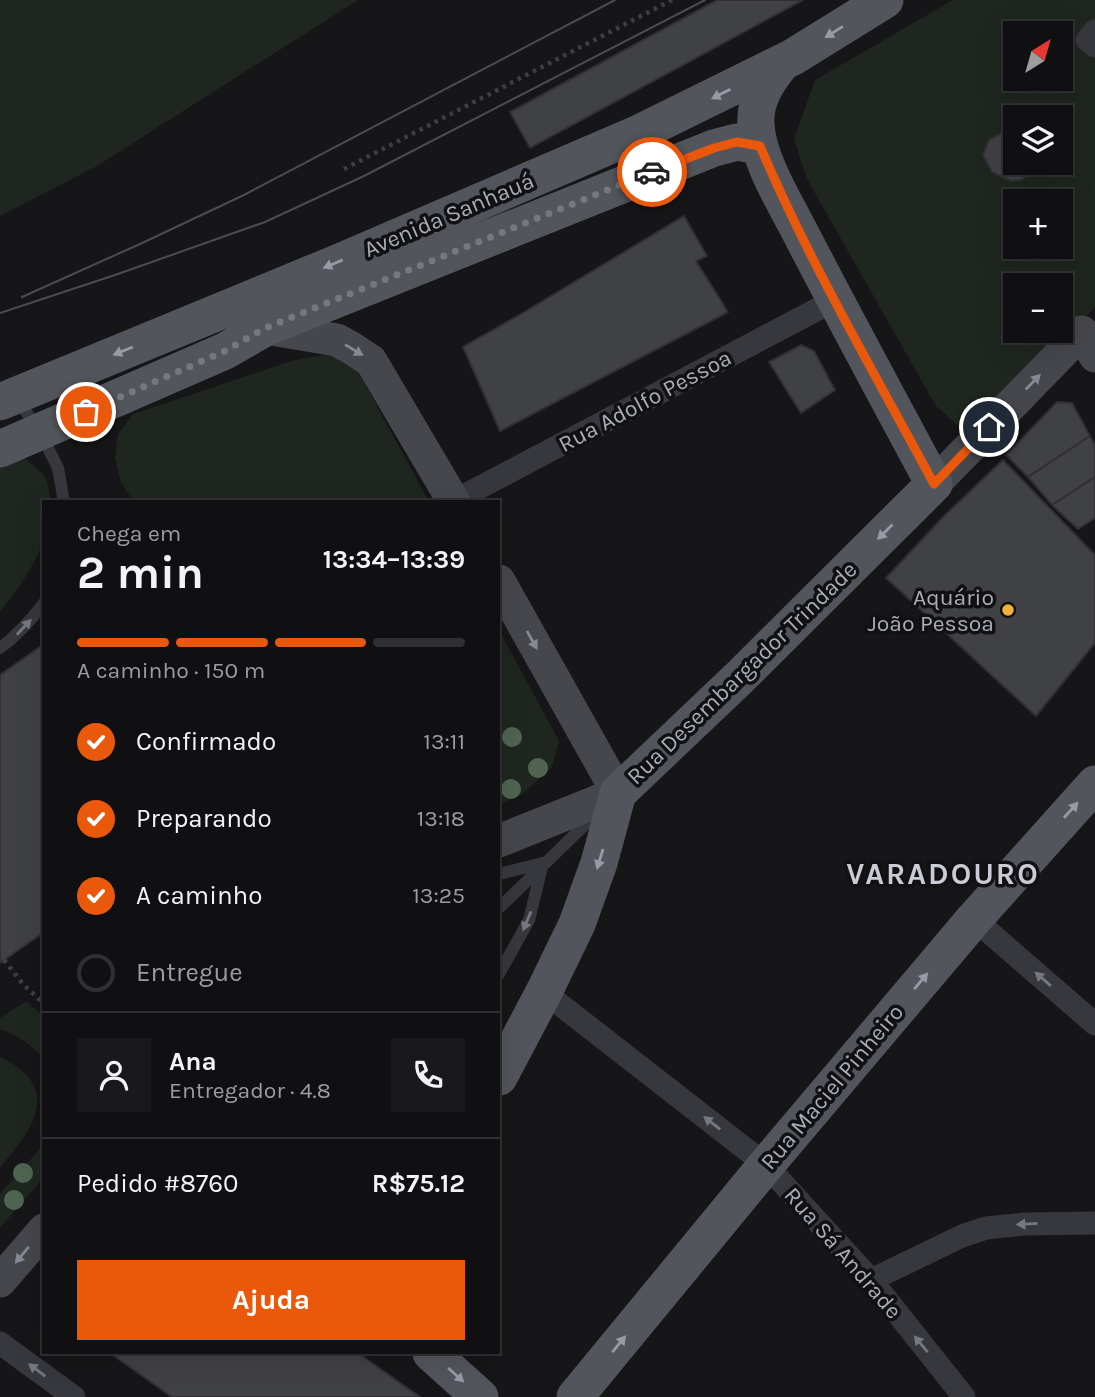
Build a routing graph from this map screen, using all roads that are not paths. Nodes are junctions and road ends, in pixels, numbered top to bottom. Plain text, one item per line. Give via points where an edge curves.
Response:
1 (885, 0) edge
2 (1095, 31) edge
3 (1095, 46) edge
4 (782, 63) junction
5 (760, 146) junction
6 (835, 300) junction
7 (265, 328) junction
8 (1091, 335) edge
9 (7, 399) edge
10 (40, 432) junction
11 (0, 449) edge
12 (934, 484) junction
13 (64, 500) edge
14 (453, 500) edge
15 (458, 500) edge
16 (500, 583) edge
17 (42, 605) edge
18 (0, 648) edge
19 (1095, 784) edge
20 (618, 793) junction
21 (500, 841) edge
22 (544, 863) junction
23 (500, 874) edge
24 (500, 907) edge
25 (974, 919) junction
26 (500, 972) edge
27 (544, 992) junction
28 (1095, 1024) edge
29 (500, 1075) edge
30 (766, 1165) junction
31 (1095, 1223) edge
32 (42, 1232) edge
33 (870, 1280) junction
34 (0, 1281) edge
35 (0, 1343) edge
36 (432, 1354) edge
37 (74, 1397) edge
38 (480, 1397) edge
39 (575, 1397) edge
40 (964, 1397) edge

1 -> 4 main road, Avenida Sanhauá
2 - 3 street via 1087,40
4 - 5 main road via 758,101
4 -> 9 main road, Avenida Sanhauá via 581,159
5 - 6 main road
5 - 7 main road, Avenida Sanhauá via 737,142 714,148
6 - 12 main road
6 - 15 street, Rua Adolfo Pessoa
7 - 10 main road, Avenida Sanhauá via 225,351
7 -> 14 street via 337,340 371,361
12 -> 8 street, Rua Desembargador Trindade
9 - 10 lane
10 - 11 main road, Avenida Sanhauá
10 - 13 lane via 58,468
12 -> 20 main road, Rua Desembargador Trindade
16 -> 20 street
18 -> 17 lane
25 -> 19 main road, Rua Maciel Pinheiro
20 - 21 street
20 - 22 lane
20 -> 27 main road, Rua Desembargador Trindade via 577,924
22 - 23 lane
22 - 24 lane
22 -> 26 lane via 528,920
28 -> 25 street
30 -> 25 main road, Rua Maciel Pinheiro
27 - 29 main road, Rua Desembargador Trindade
30 -> 27 street, Rua Sá Andrade
30 - 33 street, Rua Sá Andrade
39 -> 30 main road, Rua Maciel Pinheiro
31 -> 33 street via 986,1228
32 -> 34 street
40 -> 33 street, Rua Sá Andrade
37 -> 35 street
36 -> 38 main road

